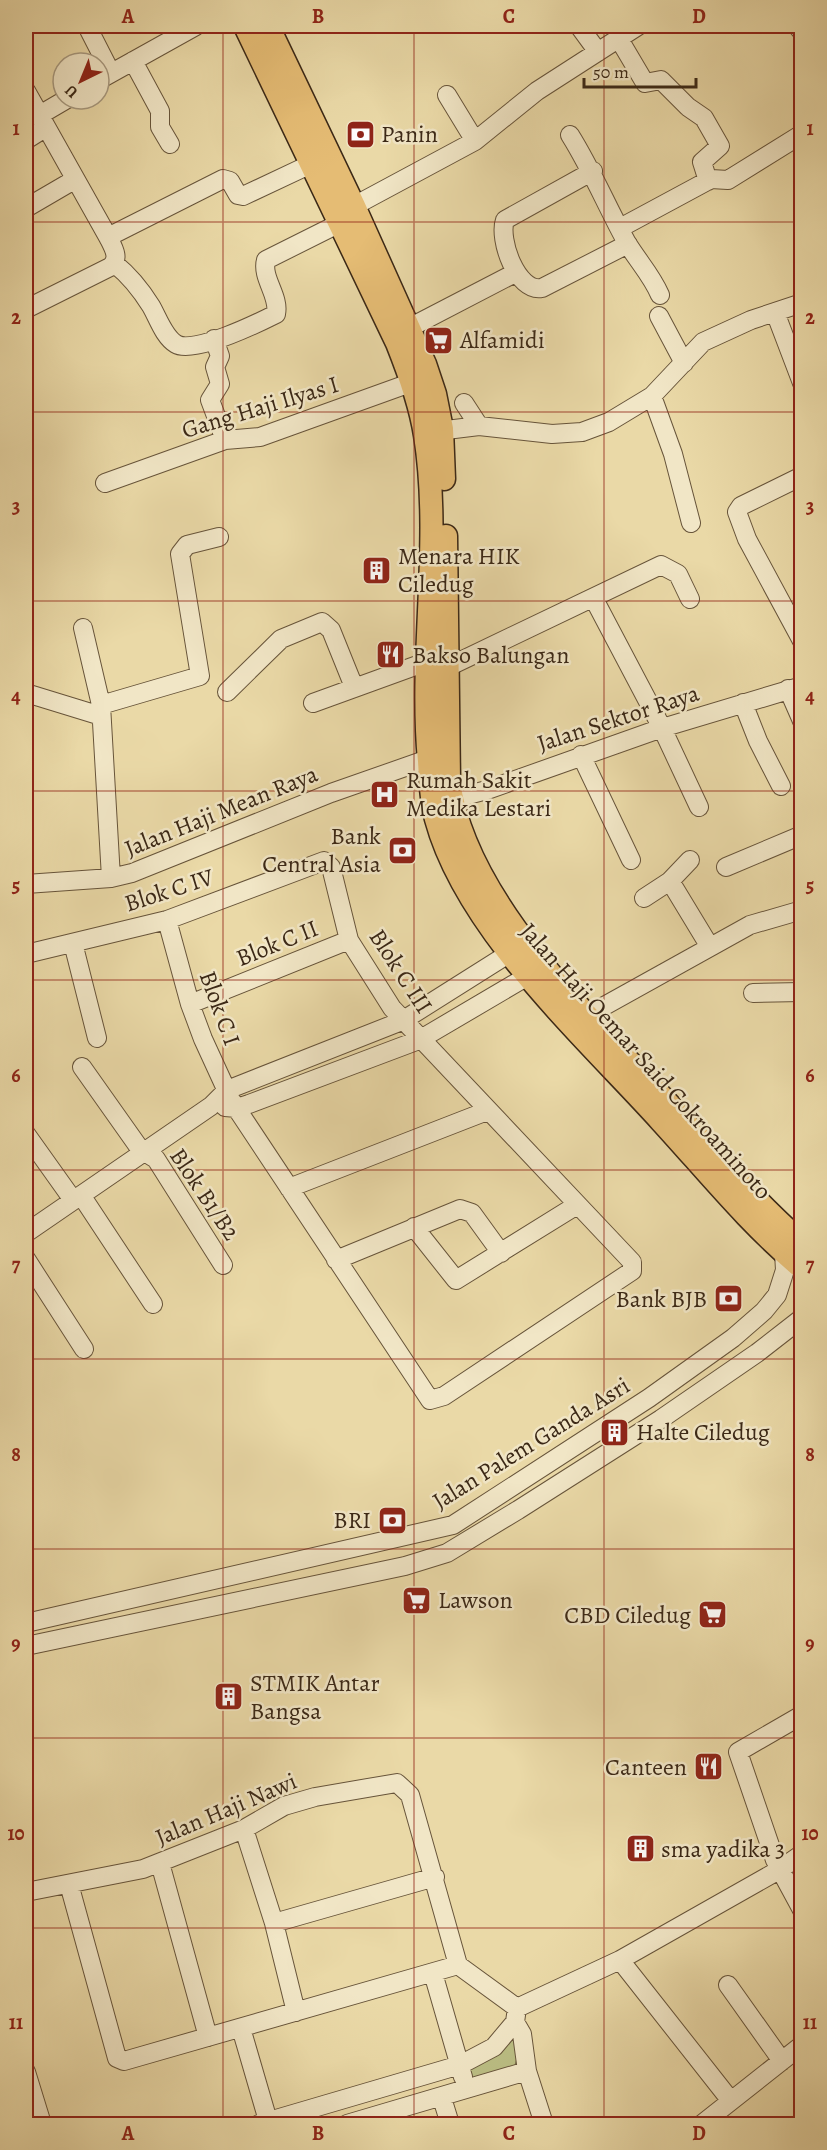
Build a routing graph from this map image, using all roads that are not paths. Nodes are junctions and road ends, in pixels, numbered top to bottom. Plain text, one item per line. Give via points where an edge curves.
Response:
1 (87, 26) edge
2 (196, 26) edge
3 (245, 26) edge
4 (268, 26) edge
5 (579, 26) edge
6 (638, 26) edge
7 (797, 26) edge
8 (801, 32) edge
9 (620, 39) junction
10 (96, 51) edge
11 (598, 52) junction
12 (133, 61) junction
13 (111, 74) edge
14 (283, 81) junction
15 (26, 91) edge
16 (447, 95) dead end
17 (54, 111) edge
18 (42, 122) junction
19 (801, 134) edge
20 (570, 135) dead end
21 (26, 140) edge
22 (475, 141) junction
23 (170, 144) dead end
24 (311, 164) junction
25 (592, 171) junction
26 (74, 180) junction
27 (708, 181) junction
28 (26, 208) edge
29 (347, 214) junction
30 (624, 236) junction
31 (108, 237) junction
32 (115, 264) junction
33 (515, 273) junction
34 (660, 295) dead end
35 (801, 303) edge
36 (26, 309) edge
37 (774, 312) junction
38 (659, 316) dead end
39 (409, 328) junction
40 (214, 339) junction
41 (684, 363) junction
42 (421, 379) junction
43 (801, 383) edge
44 (651, 396) junction
45 (465, 403) dead end
46 (478, 426) junction
47 (433, 431) junction
48 (225, 440) junction
49 (801, 476) edge
50 (105, 483) dead end
51 (691, 524) dead end
52 (219, 537) dead end
53 (594, 599) junction
54 (690, 599) dead end
55 (83, 628) dead end
56 (801, 641) edge
57 (437, 665) junction
58 (354, 687) junction
59 (795, 688) edge
60 (227, 692) dead end
61 (26, 693) edge
62 (313, 703) dead end
63 (743, 703) junction
64 (101, 710) junction
65 (801, 721) edge
66 (662, 728) junction
67 (581, 755) junction
68 (428, 759) junction
69 (781, 786) dead end
70 (452, 799) junction
71 (699, 807) dead end
72 (801, 836) edge
73 (631, 860) dead end
74 (690, 860) dead end
75 (324, 861) joint
76 (726, 867) dead end
77 (111, 878) junction
78 (670, 881) junction
79 (26, 884) edge
80 (644, 898) dead end
81 (801, 910) edge
82 (167, 920) junction
83 (349, 940) junction
84 (73, 943) junction
85 (710, 946) junction
86 (517, 948) junction
87 (26, 954) edge
88 (537, 970) junction
89 (801, 992) edge
90 (753, 993) dead end
91 (190, 1004) junction
92 (588, 1015) junction
93 (402, 1021) junction
94 (98, 1038) dead end
95 (419, 1040) junction
96 (82, 1067) dead end
97 (227, 1090) junction
98 (211, 1106) junction
99 (237, 1108) junction
100 (487, 1111) junction
101 (26, 1134) edge
102 (146, 1151) junction
103 (289, 1188) junction
104 (77, 1197) junction
105 (577, 1205) junction
106 (414, 1227) junction
107 (26, 1233) edge
108 (501, 1253) junction
109 (796, 1255) edge
110 (26, 1259) edge
111 (336, 1260) junction
112 (223, 1265) dead end
113 (153, 1304) dead end
114 (801, 1318) edge
115 (84, 1348) dead end
116 (649, 1398) junction
117 (661, 1419) junction
118 (26, 1623) edge
119 (26, 1646) edge
120 (801, 1715) edge
121 (244, 1829) junction
122 (801, 1854) edge
123 (160, 1863) junction
124 (779, 1870) junction
125 (435, 1877) junction
126 (69, 1884) junction
127 (26, 1892) edge
128 (801, 1910) edge
129 (274, 1923) junction
130 (620, 1960) junction
131 (458, 1965) junction
132 (433, 1973) junction
133 (728, 1985) dead end
134 (296, 2012) junction
135 (516, 2015) junction
136 (241, 2028) junction
137 (208, 2037) junction
138 (801, 2045) edge
139 (782, 2061) junction
140 (459, 2066) junction
141 (527, 2071) junction
142 (26, 2072) edge
143 (466, 2090) junction
144 (442, 2098) junction
145 (731, 2101) junction
146 (42, 2124) edge
147 (265, 2124) edge
148 (347, 2124) edge
149 (450, 2124) edge
150 (544, 2124) edge
151 (702, 2124) edge

1 - 10 street
2 - 12 street
3 - 14 main road, Jalan Haji Oemar Said Cokroaminoto
4 - 14 main road, Jalan Haji Oemar Said Cokroaminoto
5 - 11 street
6 - 9 street
7 - 8 street
9 - 11 street
9 - 27 street via 645,83 661,80 706,120 720,146 702,162
11 - 22 street via 537,91
12 - 13 street
12 - 23 street via 160,111 160,127
14 - 24 main road, Jalan Haji Oemar Said Cokroaminoto
14 - 29 main road, Jalan Haji Oemar Said Cokroaminoto
15 - 18 street
16 - 22 street
17 - 18 street
18 - 21 street
18 - 26 street
19 - 27 street via 728,180
20 - 25 street
22 - 29 street
24 - 29 main road, Jalan Haji Oemar Said Cokroaminoto
24 - 31 street via 243,196 238,195 230,181 223,179
25 - 30 street
25 - 33 street via 505,220 504,232
26 - 28 street
26 - 31 street
27 - 30 street
29 - 39 main road, Jalan Haji Oemar Said Cokroaminoto
29 - 40 street via 266,260 264,267 278,307 276,314
29 - 42 main road, Jalan Haji Oemar Said Cokroaminoto via 397,343
30 - 33 street via 542,288 531,287
30 - 34 street
31 - 32 street
32 - 36 street
32 - 40 street via 141,291 173,342 187,346
33 - 39 street
35 - 37 street
37 - 41 street via 703,342
37 - 43 street
38 - 41 street
39 - 42 main road, Jalan Haji Oemar Said Cokroaminoto
40 - 48 street via 220,356 215,368 220,384 210,400
41 - 44 street
42 - 47 main road, Jalan Haji Oemar Said Cokroaminoto
42 - 48 street, Gang Haji Ilyas I via 260,438
44 - 46 street via 609,422 582,432 552,434
44 - 51 street via 673,454
45 - 46 street
46 - 47 street
47 - 57 main road, Jalan Haji Oemar Said Cokroaminoto
48 - 50 street, Gang Haji Ilyas I
49 - 56 street via 741,506 737,512 747,539
52 - 64 street via 187,545 180,554 200,676
53 - 54 street via 661,565 678,574
53 - 57 street
53 - 66 street
55 - 64 street
57 - 58 street
57 - 68 main road, Jalan Haji Oemar Said Cokroaminoto
57 - 70 main road, Jalan Haji Oemar Said Cokroaminoto
58 - 60 street via 332,630 322,622 281,639
58 - 62 street
59 - 63 street, Jalan Sektor Raya
59 - 65 street
61 - 64 street
63 - 66 street, Jalan Sektor Raya
63 - 69 street
64 - 77 street
66 - 67 street, Jalan Sektor Raya
66 - 71 street
67 - 70 street, Jalan Sektor Raya via 488,790
67 - 73 street
68 - 77 street, Jalan Haji Mean Raya
68 - 86 main road, Jalan Haji Oemar Said Cokroaminoto via 436,819 452,858 488,923
70 - 86 main road, Jalan Haji Oemar Said Cokroaminoto via 473,858 502,909
72 - 76 street
74 - 78 street
75 - 82 street, Blok C IV
75 - 83 street, Blok C III via 331,867
77 - 79 street, Jalan Haji Mean Raya
78 - 80 street
78 - 85 street
81 - 85 street via 750,925
82 - 84 street, Blok C IV
82 - 91 street, Blok C I
83 - 91 street, Blok C II
83 - 93 street, Blok C III
84 - 87 street, Blok C IV
84 - 94 street
85 - 92 street
86 - 88 main road, Jalan Haji Oemar Said Cokroaminoto
86 - 93 street
88 - 92 main road, Jalan Haji Oemar Said Cokroaminoto
88 - 95 street
88 - 109 main road, Jalan Haji Oemar Said Cokroaminoto
89 - 90 street
91 - 97 street, Blok C I
92 - 109 main road, Jalan Haji Oemar Said Cokroaminoto via 784,1228
93 - 95 street, Blok C III
93 - 97 street
95 - 99 street
95 - 100 street, Blok C III
96 - 102 street, Blok B1/B2 via 140,1149
97 - 98 street
97 - 99 street, Blok C I
98 - 99 street
98 - 102 street
99 - 103 street, Blok C I
100 - 103 street
100 - 105 street, Blok C III
101 - 104 street
102 - 104 street
102 - 112 street, Blok B1/B2 via 156,1160
103 - 111 street, Blok C I
104 - 107 street
104 - 113 street
105 - 108 street
105 - 111 street, Blok C I via 632,1262 632,1271 444,1396 430,1400
106 - 108 street via 456,1210 468,1210
106 - 108 street via 456,1280
106 - 111 street
109 - 116 street, Jalan Palem Ganda Asri via 777,1295 764,1311
110 - 115 street
114 - 117 street, Jalan Palem Ganda Asri
116 - 117 street
116 - 118 street, Jalan Palem Ganda Asri via 453,1525
117 - 119 street, Jalan Palem Ganda Asri via 447,1553 405,1566
120 - 124 street via 738,1752
121 - 123 street, Jalan Haji Nawi
121 - 125 street, Jalan Haji Nawi via 284,1806 398,1783 410,1795
121 - 129 street
122 - 124 street
123 - 126 street, Jalan Haji Nawi
123 - 137 street
124 - 128 street
124 - 130 street
125 - 129 street
125 - 131 street, Jalan Haji Nawi
126 - 127 street, Jalan Haji Nawi
126 - 137 street via 117,2058 124,2061
129 - 134 street
130 - 135 street
130 - 145 street
131 - 132 street
131 - 135 street
132 - 134 street
132 - 140 street
133 - 139 street
134 - 136 street
135 - 140 street via 494,2047
135 - 141 street
136 - 137 street
136 - 147 street
138 - 139 street
139 - 145 street
140 - 143 street
140 - 147 street
141 - 143 street
141 - 150 street
142 - 146 street
143 - 144 street
144 - 148 street
144 - 149 street
145 - 151 street

